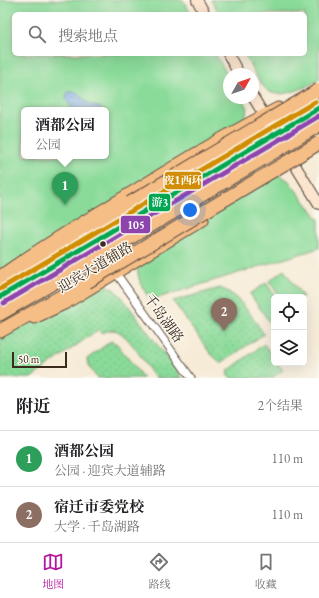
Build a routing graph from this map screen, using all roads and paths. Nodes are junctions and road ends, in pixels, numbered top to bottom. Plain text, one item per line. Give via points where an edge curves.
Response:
1 (197, 0) edge
2 (204, 12) edge
3 (229, 56) edge
4 (236, 68) edge
5 (319, 88) edge
6 (258, 104) edge
7 (319, 108) edge
8 (265, 115) junction
9 (319, 125) edge
10 (316, 142) edge
11 (291, 160) junction
12 (319, 200) edge
13 (319, 204) edge
14 (116, 273) junction
15 (0, 276) edge
16 (0, 282) edge
17 (0, 297) edge
18 (0, 314) edge
19 (0, 331) edge
20 (191, 378) edge

1 - 2 street
3 - 4 street
5 - 8 main road
5 - 16 highway, bridge
6 - 8 street
7 - 17 highway, bridge
8 - 11 street
8 - 15 main road via 213,142 39,248
9 - 18 highway, bridge
10 - 11 main road, 迎宾大道辅路
10 - 12 street via 304,155 302,164 305,176
10 - 19 highway, bridge via 87,282
11 - 13 street
11 - 14 main road, 迎宾大道辅路 via 267,179
14 - 19 main road, 迎宾大道辅路 via 66,303
14 - 20 street, 千岛湖路

